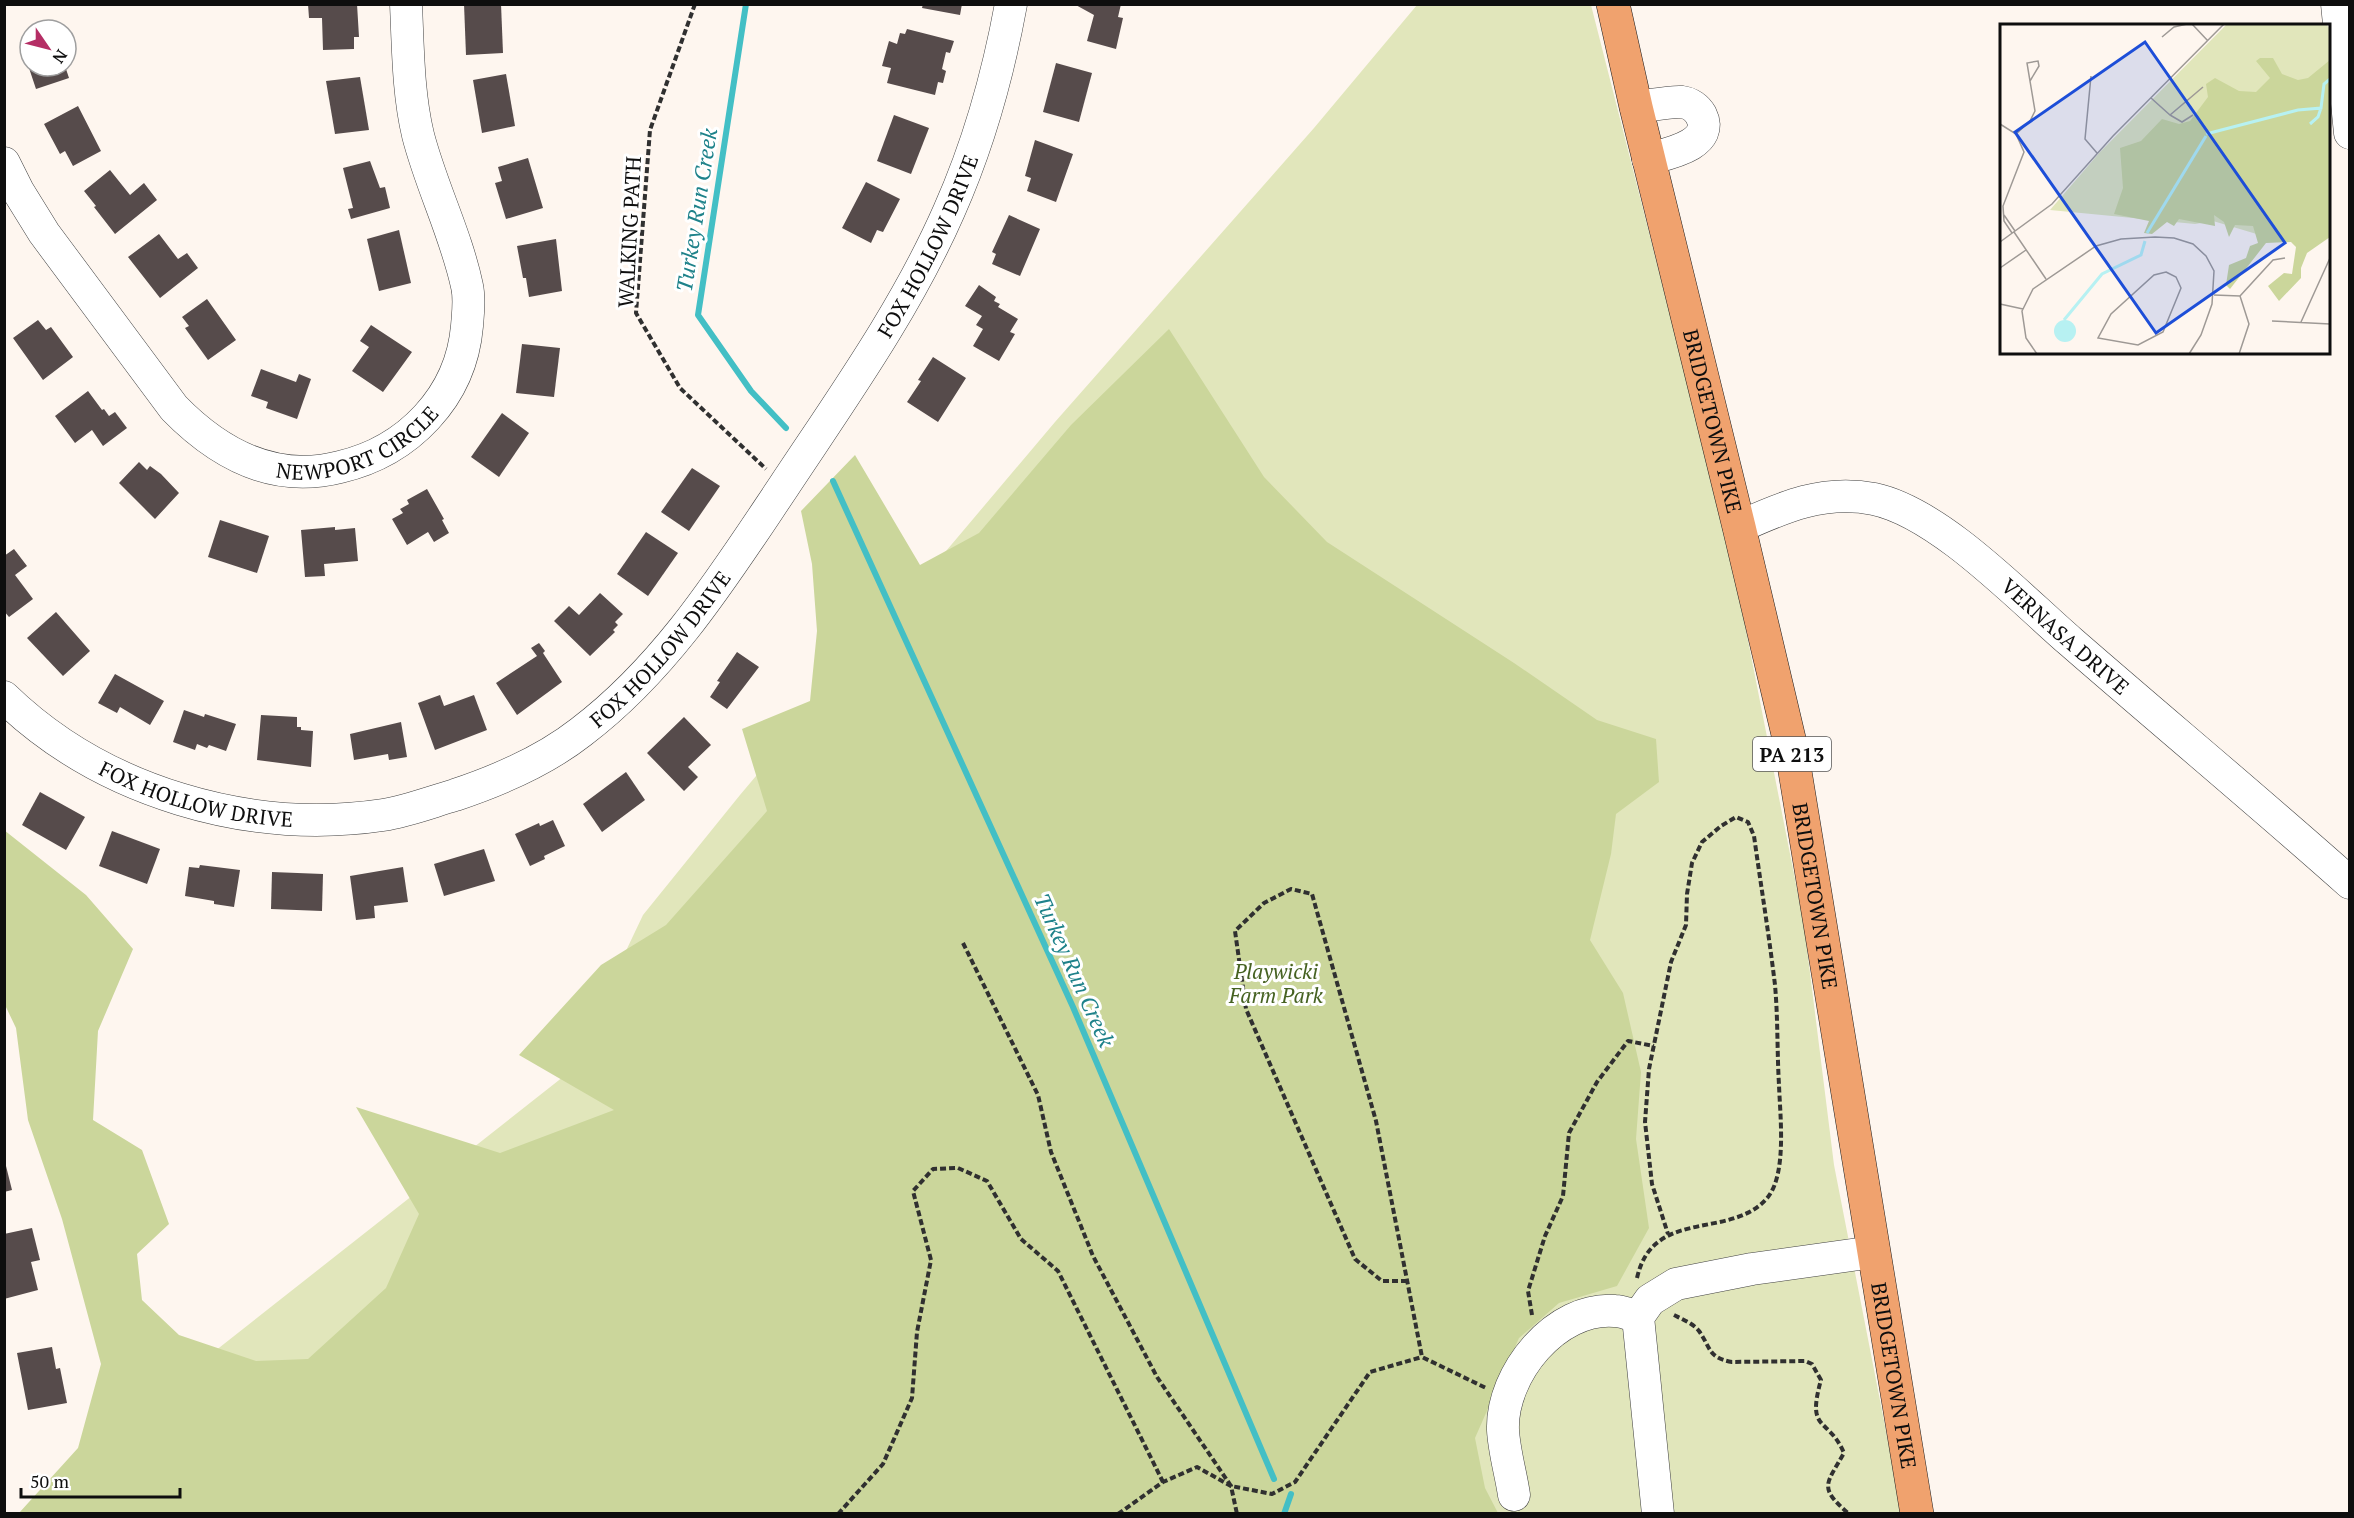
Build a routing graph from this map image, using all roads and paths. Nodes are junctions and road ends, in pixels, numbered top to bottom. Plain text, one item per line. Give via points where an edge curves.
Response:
1 (406, 4) edge
2 (695, 4) edge
3 (1011, 4) edge
4 (1613, 4) edge
5 (2337, 4) edge
6 (1636, 107) junction
7 (2349, 133) edge
8 (1648, 159) junction
9 (4, 164) edge
10 (784, 486) junction
11 (1739, 527) junction
12 (4, 697) edge
13 (2349, 883) edge
14 (963, 943) dead end
15 (1654, 1046) junction
16 (1668, 1234) junction
17 (1874, 1252) junction
18 (1407, 1281) junction
19 (1644, 1308) junction
20 (1537, 1346) junction
21 (1422, 1357) junction
22 (1509, 1399) junction
23 (1163, 1482) junction
24 (1231, 1486) junction
25 (1514, 1495) dead end
26 (838, 1514) edge
27 (1118, 1514) edge
28 (1237, 1514) edge
29 (1658, 1514) edge
30 (1849, 1514) edge
31 (1917, 1514) edge

1 - 9 street, NEWPORT CIRCLE via 409,78 417,131 468,287 466,345 453,381 425,420 382,452 352,464 331,470 278,470 227,452 192,426 174,408 44,233
2 - 10 path, WALKING PATH via 650,130 636,313 680,388
3 - 10 street, FOX HOLLOW DRIVE via 982,120 949,211 894,315
4 - 6 main road, BRIDGETOWN PIKE / PA 213
5 - 7 street
6 - 8 main road, BRIDGETOWN PIKE / PA 213
6 - 8 street via 1682,102 1693,106 1702,116 1703,129 1687,148
8 - 11 main road, BRIDGETOWN PIKE / PA 213
10 - 12 street, FOX HOLLOW DRIVE via 673,644 602,715 548,754 495,782 412,809 334,820 284,819 232,812 168,796 95,763
11 - 13 street, VERNASA DRIVE via 1785,506 1843,496 1874,499 1915,515 1951,538 2001,580
11 - 17 main road, BRIDGETOWN PIKE / PA 213 via 1791,747
14 - 24 path via 1038,1095 1051,1152 1093,1256 1157,1377
15 - 16 path via 1645,1122 1652,1184
15 - 16 path via 1671,962 1686,925 1692,863 1702,842 1736,817 1748,822 1754,836 1775,986 1782,1149 1769,1196 1757,1207
15 - 20 path via 1628,1041 1597,1082 1569,1133 1563,1196 1545,1236 1528,1291
16 - 19 path via 1649,1248 1638,1272 1635,1289
17 - 19 street via 1676,1284
17 - 31 main road, BRIDGETOWN PIKE / PA 213
18 - 18 path via 1376,1120 1312,894 1291,889 1264,903 1235,931 1246,1009 1355,1259 1382,1281
18 - 21 path
19 - 20 street via 1582,1316 1563,1325
19 - 29 street
19 - 30 path via 1698,1329 1711,1353 1721,1360 1812,1364 1821,1380 1815,1414 1839,1440 1844,1453 1828,1482 1828,1492
20 - 22 street via 1520,1367
21 - 22 path
21 - 24 path via 1370,1372 1295,1482 1272,1494
22 - 25 street via 1503,1429
23 - 24 path via 1197,1467
23 - 26 path via 1058,1271 1021,1239 987,1181 958,1168 933,1169 913,1191 931,1260 917,1332 912,1398 883,1464
23 - 27 path
24 - 28 path

